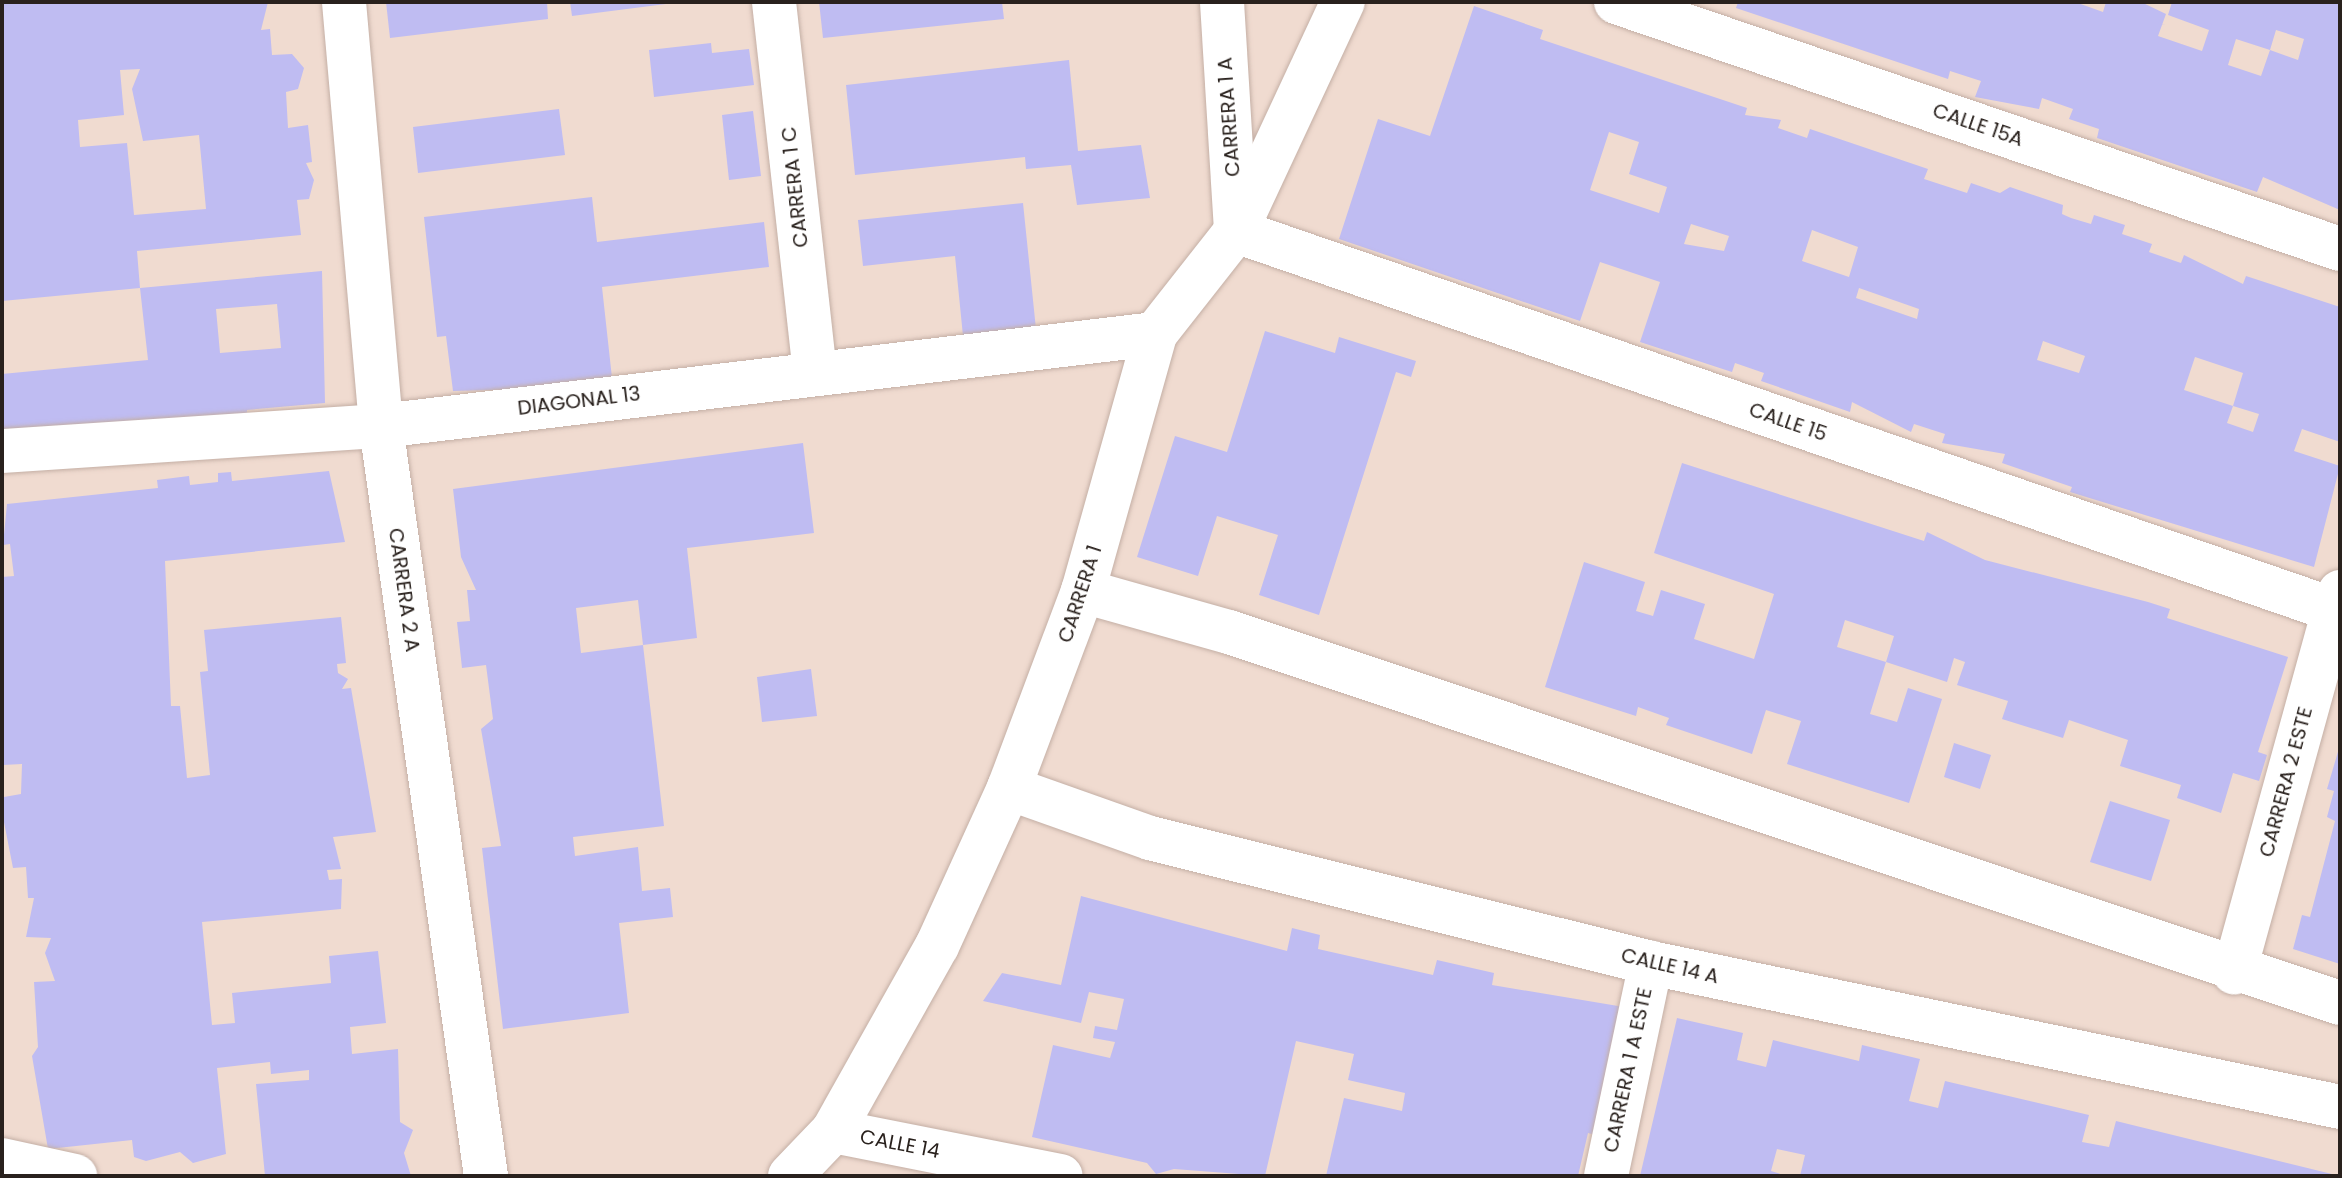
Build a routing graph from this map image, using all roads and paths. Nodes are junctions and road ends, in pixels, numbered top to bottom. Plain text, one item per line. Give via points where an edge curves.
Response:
1 (344, 2) edge
2 (774, 2) edge
3 (1222, 2) edge
4 (1343, 2) edge
5 (1616, 2) edge
6 (1236, 231) junction
7 (2340, 249) edge
8 (1155, 334) junction
9 (815, 372) junction
10 (381, 426) junction
11 (2, 451) edge
12 (1083, 591) junction
13 (2338, 605) edge
14 (1009, 788) junction
15 (1651, 963) junction
16 (2234, 972) junction
17 (2340, 1003) edge
18 (2340, 1107) edge
19 (833, 1131) junction
20 (2, 1160) edge
21 (75, 1176) edge
22 (486, 1176) edge
23 (790, 1176) edge
24 (1061, 1176) edge
25 (1606, 1176) edge

1 - 10 street, CARRERA 2 A
2 - 9 street, CARRERA 1 C
3 - 6 street, CARRERA 1 A
4 - 6 street, CARRERA 1
5 - 7 street, CALLE 15A
6 - 8 street, CARRERA 1
6 - 13 street, CALLE 15
8 - 9 street, DIAGONAL 13
8 - 12 street, CARRERA 1
9 - 10 street, DIAGONAL 13
10 - 11 street, DIAGONAL 13
10 - 22 street, CARRERA 2 A
12 - 14 street, CARRERA 1
12 - 16 street via 1229,632
13 - 16 street, CARRERA 2 ESTE
14 - 15 street, CALLE 14 A via 1150,838
14 - 19 street, CARRERA 1 via 937,946
15 - 18 street, CALLE 14 A
15 - 25 street, CARRERA 1 A ESTE
16 - 17 street
19 - 23 street, CARRERA 1
19 - 24 street, CALLE 14
20 - 21 street

